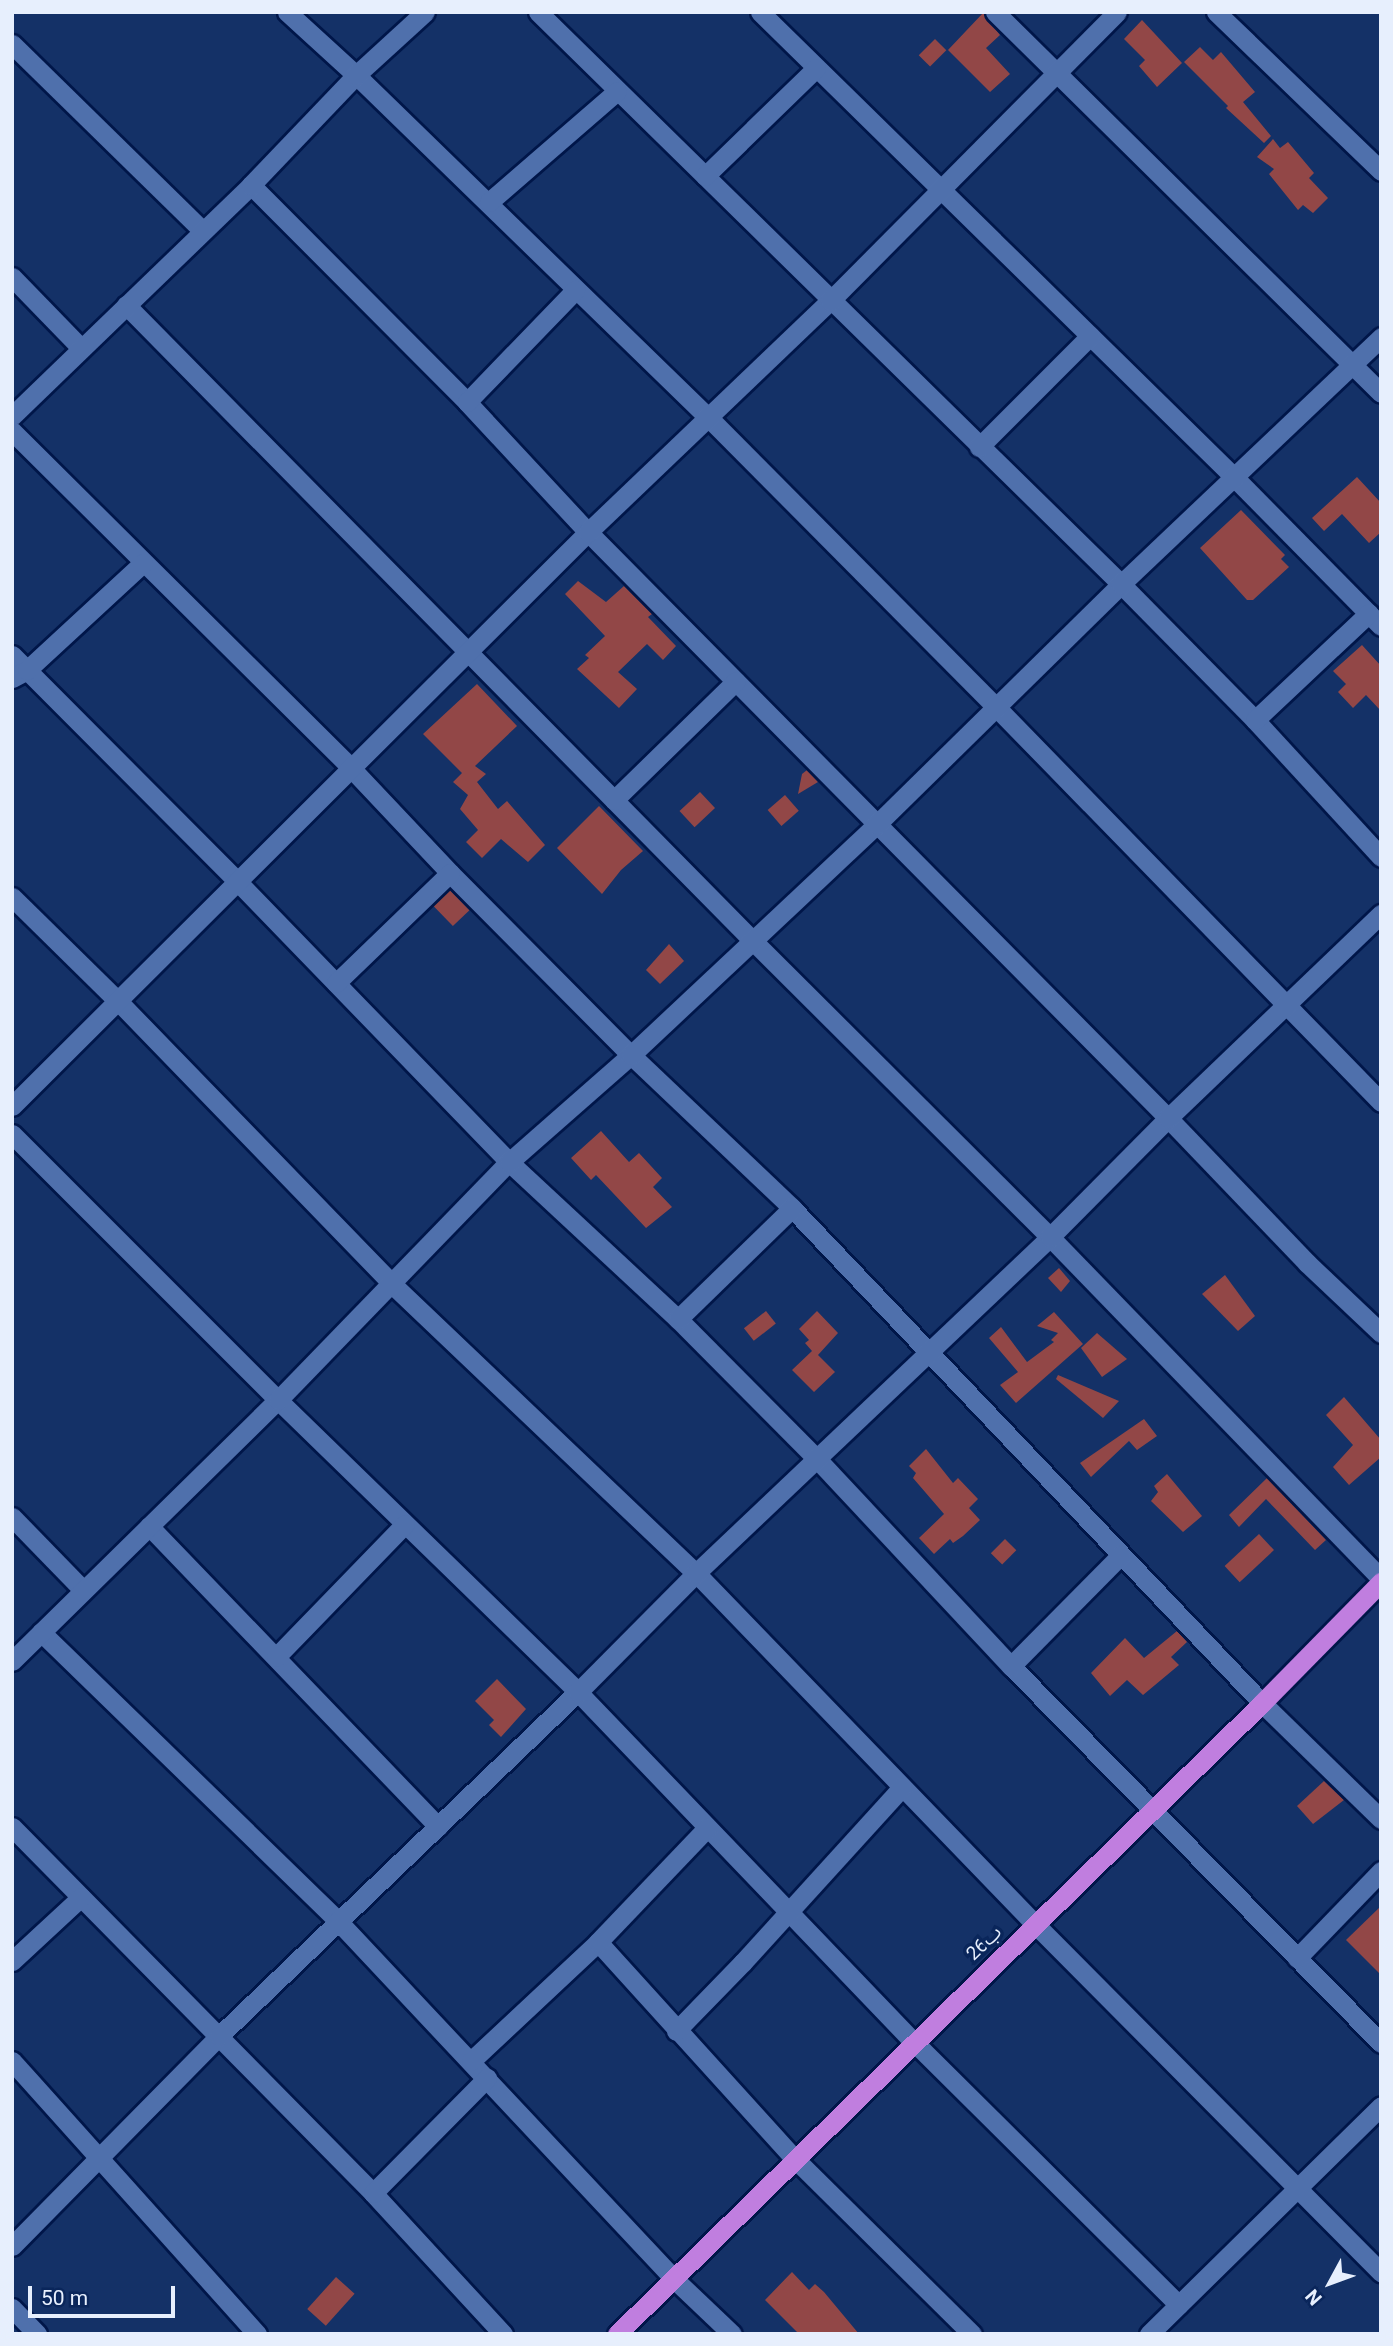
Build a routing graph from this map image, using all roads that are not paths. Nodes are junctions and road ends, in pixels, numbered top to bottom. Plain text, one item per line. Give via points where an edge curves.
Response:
1 (287, 12) edge
2 (425, 12) edge
3 (538, 12) edge
4 (760, 12) edge
5 (995, 12) edge
6 (1117, 12) edge
7 (1216, 12) edge
8 (12, 44) edge
9 (816, 68) junction
10 (356, 75) junction
11 (1057, 76) junction
12 (617, 91) junction
13 (1381, 171) edge
14 (705, 176) junction
15 (251, 185) junction
16 (939, 189) junction
17 (489, 202) junction
18 (203, 231) junction
19 (12, 277) edge
20 (575, 290) junction
21 (830, 301) junction
22 (126, 305) junction
23 (1090, 335) junction
24 (1381, 337) edge
25 (81, 348) junction
26 (1352, 365) junction
27 (1381, 393) edge
28 (467, 402) junction
29 (12, 416) edge
30 (707, 416) junction
31 (12, 431) edge
32 (979, 447) junction
33 (1234, 477) junction
34 (588, 532) junction
35 (143, 563) junction
36 (1121, 584) junction
37 (1375, 619) edge
38 (468, 653) junction
39 (12, 655) edge
40 (20, 674) edge
41 (736, 681) junction
42 (997, 708) junction
43 (1255, 720) junction
44 (352, 769) junction
45 (614, 800) junction
46 (877, 824) junction
47 (1381, 857) edge
48 (450, 873) junction
49 (237, 881) junction
50 (12, 898) edge
51 (1381, 914) edge
52 (753, 941) junction
53 (337, 983) junction
54 (118, 1001) junction
55 (1285, 1005) junction
56 (631, 1055) junction
57 (1381, 1102) edge
58 (12, 1106) edge
59 (1168, 1118) junction
60 (12, 1134) edge
61 (509, 1162) junction
62 (793, 1208) junction
63 (1050, 1237) junction
64 (392, 1284) junction
65 (678, 1319) junction
66 (1381, 1334) edge
67 (931, 1352) junction
68 (278, 1400) junction
69 (817, 1459) junction
70 (12, 1517) edge
71 (405, 1524) junction
72 (149, 1525) junction
73 (1121, 1555) junction
74 (696, 1573) junction
75 (1381, 1581) edge
76 (83, 1590) junction
77 (41, 1632) junction
78 (276, 1657) junction
79 (12, 1661) edge
80 (1011, 1666) junction
81 (578, 1692) junction
82 (1262, 1703) junction
83 (902, 1787) junction
84 (1152, 1809) junction
85 (1381, 1819) edge
86 (12, 1826) edge
87 (438, 1826) junction
88 (707, 1828) junction
89 (1381, 1871) edge
90 (81, 1897) junction
91 (790, 1912) junction
92 (338, 1921) junction
93 (1035, 1924) junction
94 (598, 1942) junction
95 (1297, 1958) junction
96 (12, 1961) edge
97 (676, 2031) junction
98 (219, 2036) junction
99 (914, 2042) junction
100 (1381, 2043) edge
101 (12, 2061) edge
102 (471, 2061) junction
103 (487, 2078) junction
104 (1381, 2106) edge
105 (102, 2157) junction
106 (795, 2159) junction
107 (1297, 2186) junction
108 (373, 2193) junction
109 (12, 2246) edge
110 (1381, 2272) edge
111 (673, 2278) junction
112 (1178, 2305) junction
113 (12, 2308) edge
114 (37, 2334) edge
115 (257, 2334) edge
116 (503, 2334) edge
117 (617, 2334) edge
118 (732, 2334) edge
119 (972, 2334) edge
120 (1149, 2334) edge

1 - 10 street
2 - 10 street
3 - 12 street
4 - 9 street
5 - 11 street
6 - 11 street
7 - 13 street
8 - 18 street
9 - 14 street
9 - 16 street
10 - 15 street
10 - 17 street
11 - 16 street
11 - 26 street
12 - 14 street
12 - 17 street
14 - 21 street
15 - 18 street
15 - 28 street
16 - 21 street
16 - 23 street
17 - 20 street
18 - 22 street
19 - 25 street
20 - 28 street
20 - 30 street
21 - 30 street
21 - 32 street
22 - 25 street
22 - 38 street
23 - 32 street
23 - 33 street
24 - 26 street
25 - 29 street
26 - 27 street
26 - 33 street
28 - 34 street
30 - 34 street
30 - 42 street
31 - 35 street
32 - 36 street
33 - 36 street
33 - 37 street
34 - 38 street
34 - 41 street
35 - 40 street
35 - 44 street
36 - 42 street
36 - 43 street
37 - 43 street
38 - 44 street
38 - 45 street
39 - 40 street
40 - 49 street
41 - 45 street
41 - 46 street
42 - 46 street
42 - 55 street
43 - 47 street
44 - 48 street
44 - 49 street
45 - 52 street
46 - 52 street
46 - 59 street
48 - 53 street
48 - 56 street
49 - 53 street
49 - 54 street
50 - 54 street
51 - 55 street
52 - 56 street
52 - 63 street
53 - 61 street
54 - 58 street
54 - 64 street
55 - 57 street
55 - 59 street
56 - 61 street
56 - 62 street
59 - 63 street
59 - 66 street
60 - 68 street
61 - 64 street
61 - 65 street
62 - 65 street
62 - 67 street
63 - 67 street
63 - 75 street
64 - 68 street
64 - 74 street
65 - 69 street
67 - 69 street
67 - 73 street
68 - 71 street
68 - 72 street
69 - 74 street
69 - 80 street
70 - 76 street
71 - 78 street
71 - 81 street
72 - 76 street
72 - 78 street
73 - 80 street
73 - 82 street
74 - 81 street
74 - 83 street
75 - 82 highway, 26ب
76 - 77 street
77 - 79 street
77 - 92 street
78 - 87 street
80 - 84 street
81 - 87 street
81 - 88 street
82 - 84 highway, 26ب
82 - 85 street
83 - 91 street
83 - 93 street
84 - 93 highway, 26ب
84 - 95 street
86 - 90 street
87 - 92 street
88 - 91 street
88 - 94 street
89 - 95 street
90 - 96 street
90 - 98 street
91 - 97 street
91 - 99 street
92 - 98 street
92 - 102 street
93 - 99 highway, 26ب
93 - 107 street
94 - 97 street
94 - 102 street
95 - 100 street
97 - 106 street
98 - 105 street
98 - 108 street
99 - 106 highway, 26ب
99 - 112 street
101 - 105 street
102 - 103 street
103 - 108 street
103 - 111 street
104 - 107 street
105 - 109 street
105 - 115 street
106 - 111 highway, 26ب
106 - 119 street
107 - 110 street
107 - 112 street
108 - 116 street
111 - 117 highway, 26ب
111 - 118 street
112 - 120 street
113 - 114 street

